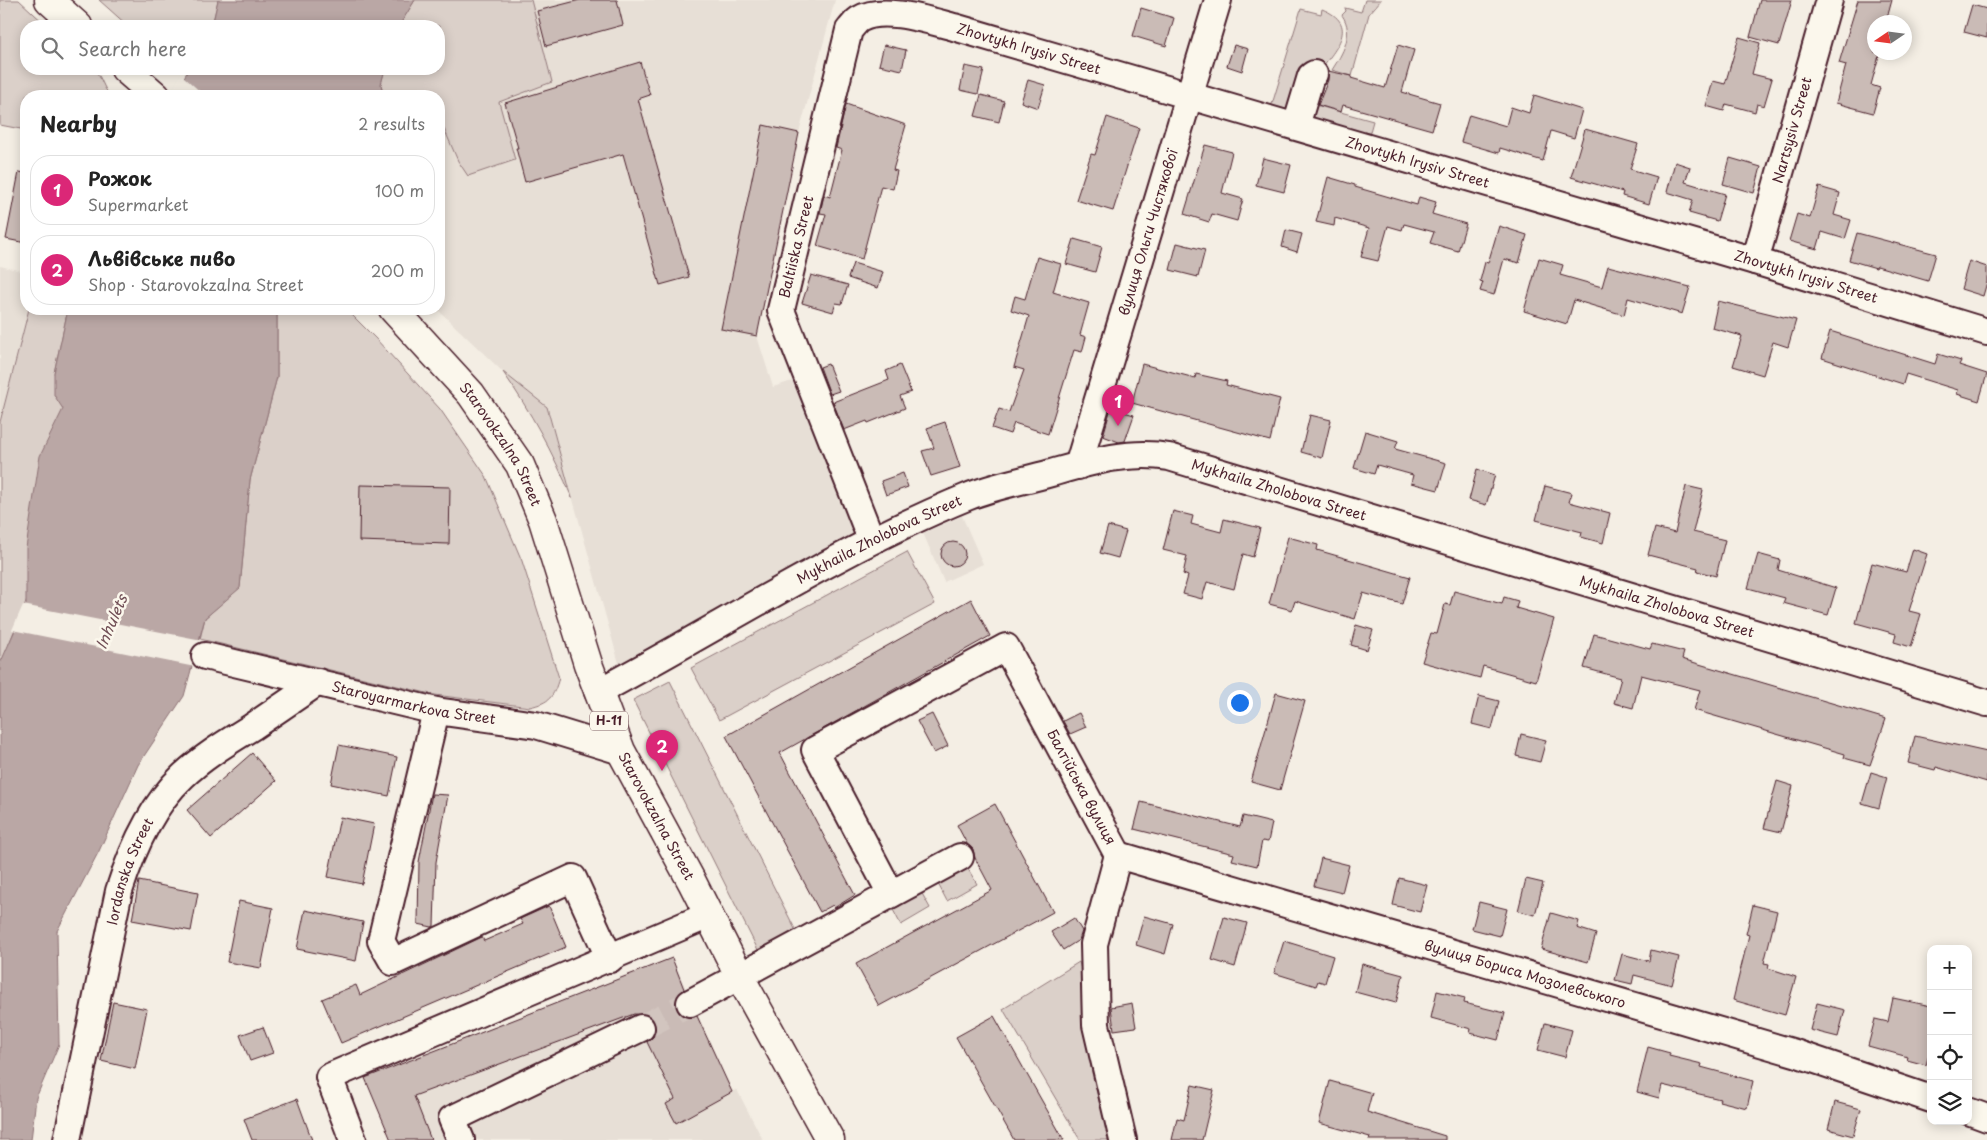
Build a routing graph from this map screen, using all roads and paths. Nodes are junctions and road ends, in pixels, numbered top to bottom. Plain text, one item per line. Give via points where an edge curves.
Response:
1 (49, 0) edge
2 (1218, 0) edge
3 (1829, 0) edge
4 (71, 20) edge
5 (849, 30) joint
6 (1314, 74) dead end
7 (132, 75) edge
8 (149, 90) edge
9 (1188, 97) junction
10 (1296, 126) junction
11 (1756, 261) junction
12 (399, 315) edge
13 (1987, 332) edge
14 (1078, 466) junction
15 (872, 539) junction
16 (205, 656) dead end
17 (318, 682) junction
18 (598, 692) junction
19 (1987, 703) edge
20 (436, 711) junction
21 (621, 750) junction
22 (1118, 855) junction
23 (960, 856) dead end
24 (891, 894) junction
25 (709, 916) junction
26 (610, 959) junction
27 (740, 977) junction
28 (690, 1003) tunnel mouth
29 (641, 1028) tunnel mouth
30 (1927, 1098) edge
31 (1972, 1112) edge
32 (1987, 1118) edge
33 (67, 1140) edge
34 (353, 1140) edge
35 (461, 1140) edge
36 (830, 1140) edge
37 (1123, 1140) edge

1 - 4 main road
2 - 9 street, вулиця Ольги Чистякової
3 - 11 street, Nartsysiv Street
5 - 9 street, Zhovtykh Irysiv Street via 859,19 874,14 901,15 954,27
5 - 15 street, Baltiiska Street via 780,310
6 - 10 street
7 - 8 main road
9 - 10 street, Zhovtykh Irysiv Street
9 - 14 street, вулиця Ольги Чистякової
10 - 11 street, Zhovtykh Irysiv Street
11 - 13 street, Zhovtykh Irysiv Street
12 - 18 main road, Starovokzalna Street / Н-11 via 471,394 520,465 544,520
14 - 15 street, Mykhaila Zholobova Street via 968,496
14 - 19 street, Mykhaila Zholobova Street via 1135,454 1170,457
15 - 18 street, Mykhaila Zholobova Street
16 - 17 street, Staroyarmarkova Street
17 - 20 street, Staroyarmarkova Street
17 - 33 street, Iordanska Street via 208,755 162,800 147,825 128,861 119,891
18 - 21 main road, Starovokzalna Street / Н-11
20 - 21 street, Staroyarmarkova Street via 536,725
20 - 26 street via 381,941 393,962 573,878
21 - 25 main road, Starovokzalna Street / Н-11
22 - 24 street, Балтійська вулиця via 1006,647 815,750
22 - 30 street, вулиця Бориса Мозолевського via 1785,1050
22 - 37 street, Балтійська вулиця via 1094,944 1096,1025
23 - 24 street
24 - 27 street
25 - 26 street
25 - 27 main road, Starovokzalna Street / Н-11
26 - 34 street via 329,1077
27 - 28 street
27 - 36 main road, Starovokzalna Street / Н-11
29 - 35 street via 452,1119
31 - 32 street

